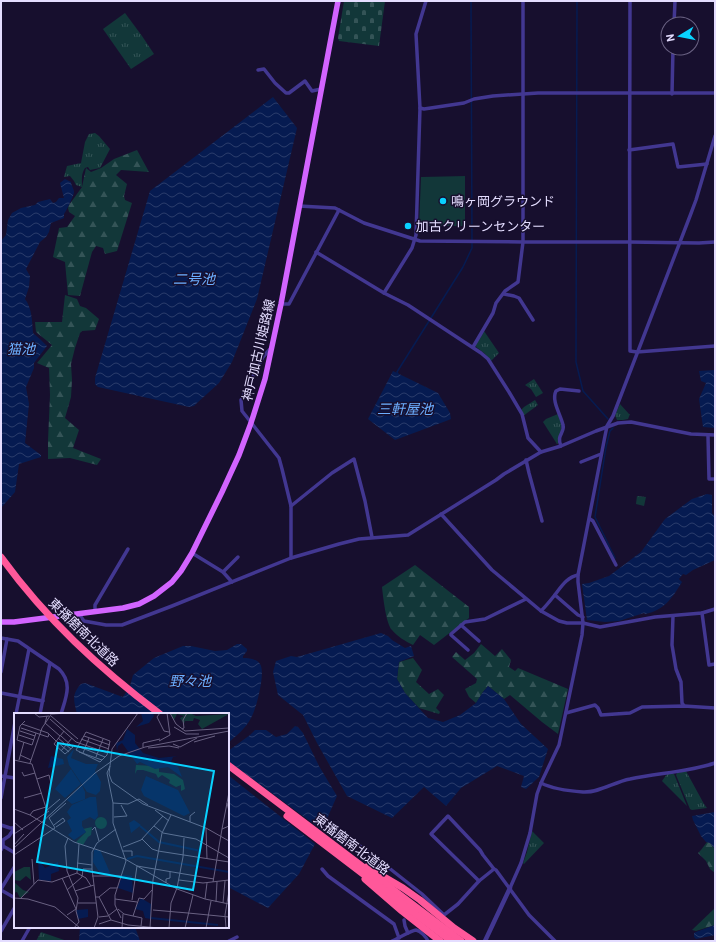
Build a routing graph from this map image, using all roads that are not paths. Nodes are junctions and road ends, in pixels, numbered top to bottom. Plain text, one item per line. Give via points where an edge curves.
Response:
1 (338, 1) edge
2 (426, 1) edge
3 (523, 1) edge
4 (630, 1) edge
5 (675, 1) edge
6 (674, 16) edge
7 (673, 56) edge
8 (258, 70) dead end
9 (321, 89) junction
10 (715, 93) edge
11 (524, 94) junction
12 (630, 94) junction
13 (672, 94) junction
14 (420, 108) junction
15 (715, 136) edge
16 (629, 150) junction
17 (707, 164) junction
18 (299, 206) junction
19 (339, 210) junction
20 (415, 240) junction
21 (523, 242) junction
22 (629, 242) junction
23 (715, 242) edge
24 (680, 243) junction
25 (316, 252) junction
26 (384, 293) junction
27 (504, 294) junction
28 (281, 304) junction
29 (533, 320) dead end
30 (272, 346) junction
31 (473, 346) junction
32 (715, 346) edge
33 (637, 352) junction
34 (579, 391) dead end
35 (251, 423) junction
36 (607, 426) junction
37 (715, 435) edge
38 (708, 436) junction
39 (562, 446) junction
40 (541, 452) junction
41 (601, 454) junction
42 (526, 460) junction
43 (581, 462) dead end
44 (715, 479) edge
45 (291, 506) junction
46 (441, 514) junction
47 (590, 519) junction
48 (542, 520) dead end
49 (372, 537) junction
50 (128, 549) dead end
51 (192, 554) junction
52 (1, 557) edge
53 (238, 557) dead end
54 (291, 558) junction
55 (1, 565) edge
56 (616, 565) dead end
57 (222, 572) junction
58 (578, 575) junction
59 (232, 582) junction
60 (555, 595) junction
61 (526, 599) junction
62 (715, 609) edge
63 (541, 611) junction
64 (95, 612) junction
65 (702, 613) junction
66 (79, 614) junction
67 (673, 616) junction
68 (583, 617) junction
69 (1, 622) edge
70 (583, 623) junction
71 (461, 625) junction
72 (1, 638) edge
73 (7, 639) junction
74 (479, 641) dead end
75 (29, 649) junction
76 (468, 650) dead end
77 (50, 663) junction
78 (715, 664) edge
79 (1, 672) edge
80 (1, 693) edge
81 (20, 697) junction
82 (42, 701) junction
83 (684, 706) junction
84 (715, 708) edge
85 (16, 713) edge
86 (40, 713) edge
87 (61, 713) edge
88 (152, 713) edge
89 (159, 713) edge
90 (566, 713) junction
91 (14, 726) edge
92 (715, 763) edge
93 (229, 767) edge
94 (229, 772) edge
95 (3, 776) edge
96 (14, 778) edge
97 (541, 783) junction
98 (1, 798) edge
99 (1, 825) edge
100 (14, 828) edge
101 (338, 830) dead end
102 (2, 848) edge
103 (14, 853) edge
104 (348, 859) junction
105 (14, 868) edge
106 (322, 869) dead end
107 (494, 870) junction
108 (479, 881) junction
109 (510, 888) junction
110 (1, 890) edge
111 (14, 897) edge
112 (14, 909) edge
113 (404, 920) dead end
114 (29, 928) edge
115 (1, 931) edge
116 (408, 933) junction
117 (237, 937) dead end
118 (399, 938) junction
119 (22, 941) edge
120 (229, 941) edge
121 (392, 941) edge
122 (428, 941) edge
123 (440, 941) edge
124 (451, 941) edge
125 (461, 941) edge
126 (473, 941) edge
127 (485, 941) edge
128 (555, 941) edge

1 - 9 main road, 神戸加古川姫路線
2 - 14 street via 416,34
3 - 11 street
4 - 12 street
5 - 6 street
7 - 13 street
8 - 9 street via 264,69 275,83 289,94 305,81 312,91
9 - 18 main road, 神戸加古川姫路線
10 - 13 street
11 - 12 street
11 - 14 street via 486,97 464,103
11 - 21 street
12 - 13 street
12 - 16 street
14 - 20 street
15 - 17 street
16 - 17 street via 673,144 678,167
16 - 22 street
17 - 24 street
18 - 19 street
18 - 28 main road, 神戸加古川姫路線
19 - 20 street via 364,223
19 - 25 street
20 - 21 street
20 - 26 street
21 - 22 street
21 - 27 street via 518,282
22 - 24 street
22 - 33 street via 630,351
23 - 24 street
24 - 33 street
25 - 26 street
25 - 28 street via 289,304
26 - 31 street
27 - 29 street via 519,298
27 - 31 street via 496,303 493,313
28 - 30 main road, 神戸加古川姫路線
30 - 35 main road, 神戸加古川姫路線
30 - 35 street via 263,357 241,400 242,411
31 - 40 street via 488,360 498,375 522,414 528,438
32 - 33 street
33 - 36 street
34 - 39 street via 560,389 554,396 563,427 559,439
35 - 45 street via 279,458
35 - 51 main road, 神戸加古川姫路線
36 - 38 street via 631,422
36 - 39 street
36 - 41 street
37 - 38 street
38 - 44 street via 709,479
39 - 40 street
40 - 42 street
41 - 43 street
41 - 47 street
42 - 46 street
42 - 48 street
45 - 49 street via 354,458
45 - 54 street
46 - 49 street via 408,534
46 - 61 street via 492,570
47 - 56 street
47 - 58 street
49 - 54 street
50 - 64 street via 95,605
51 - 57 street
51 - 64 main road, 神戸加古川姫路線 via 177,577 154,596 139,604
52 - 89 highway, 東播磨南北道路, bridge via 39,605 68,636 99,665
53 - 57 street
54 - 59 street
55 - 88 highway, 東播磨南北道路 via 65,639
57 - 59 street
58 - 60 street via 563,584
58 - 68 street
59 - 66 street via 122,625 84,621
60 - 63 street
60 - 68 street
61 - 63 street
61 - 71 street via 485,619 467,621
62 - 65 street
63 - 70 street via 567,623
64 - 66 main road, 神戸加古川姫路線
65 - 67 street
65 - 78 street via 709,665
66 - 69 main road, 神戸加古川姫路線
67 - 70 street via 600,627
67 - 83 street via 672,645
68 - 70 street
70 - 90 street
71 - 74 street
71 - 76 street via 451,635
72 - 73 street
73 - 75 street via 18,641
73 - 79 street
75 - 77 street
75 - 81 street
77 - 82 street
77 - 87 street via 65,675 68,687
80 - 81 street
81 - 82 street
81 - 85 street
82 - 86 street
83 - 84 street
83 - 90 street via 642,707 630,713 601,715 595,705
90 - 97 street via 559,745
91 - 95 street
92 - 97 street via 630,779 594,791 564,790
93 - 104 highway, 東播磨南北道路, bridge
94 - 104 highway, 東播磨南北道路, bridge
95 - 96 street
95 - 98 street
97 - 109 street via 530,833
99 - 100 street
100 - 102 street via 10,836 3,840
101 - 108 street via 422,894 444,915
102 - 103 street
104 - 123 highway, bridge via 383,895
104 - 124 highway, 東播磨南北道路, bridge
104 - 125 highway, 東播磨南北道路, bridge
104 - 126 highway, bridge via 391,881 420,900
105 - 110 street
106 - 118 street via 324,875 394,924
107 - 108 street
107 - 108 street via 480,850 448,816 431,834
107 - 109 street
109 - 127 street
109 - 128 street via 529,914
110 - 111 street
112 - 115 street
113 - 116 street
114 - 119 street
116 - 118 street
116 - 122 street via 418,931
117 - 120 street
118 - 121 street

